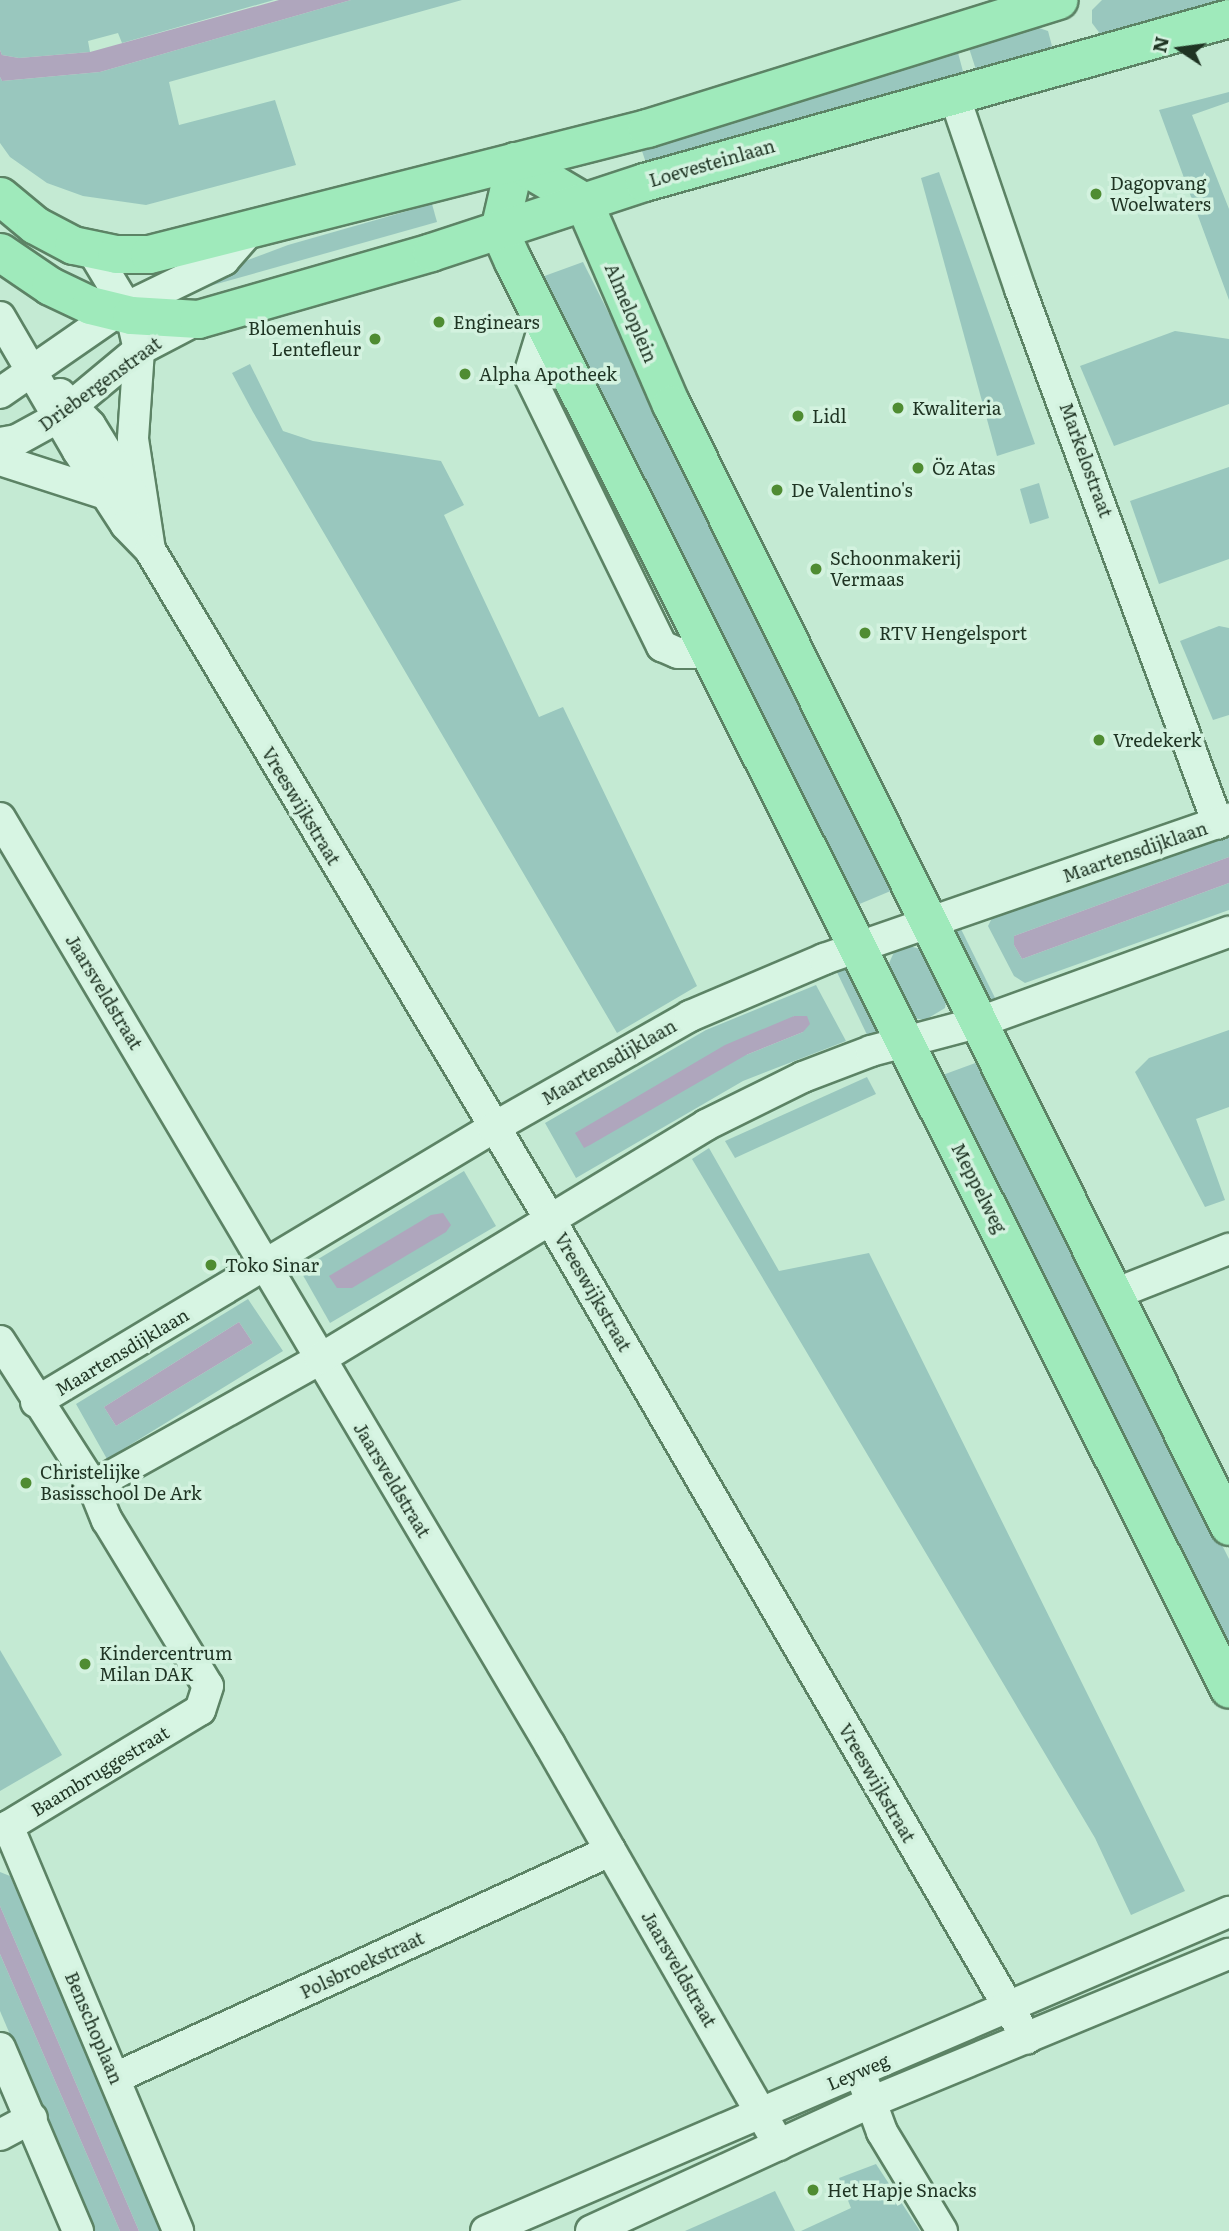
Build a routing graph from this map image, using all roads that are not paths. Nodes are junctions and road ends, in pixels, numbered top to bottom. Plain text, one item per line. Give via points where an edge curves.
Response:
1 (1059, 0) edge
2 (1229, 18) edge
3 (954, 95) junction
4 (515, 161) junction
5 (0, 196) edge
6 (583, 201) junction
7 (251, 229) junction
8 (499, 230) junction
9 (93, 252) junction
10 (0, 253) edge
11 (125, 312) junction
12 (0, 317) edge
13 (198, 318) junction
14 (139, 351) junction
15 (32, 374) junction
16 (0, 393) edge
17 (66, 412) junction
18 (0, 443) edge
19 (0, 460) edge
20 (105, 494) junction
21 (141, 508) junction
22 (150, 550) junction
23 (0, 818) edge
24 (1223, 822) edge
25 (929, 924) junction
26 (1229, 932) edge
27 (857, 949) junction
28 (977, 1023) junction
29 (906, 1043) junction
30 (493, 1128) junction
31 (551, 1221) junction
32 (1229, 1250) edge
33 (264, 1268) junction
34 (1112, 1295) junction
35 (0, 1341) edge
36 (320, 1359) junction
37 (37, 1402) junction
38 (93, 1486) junction
39 (1229, 1526) edge
40 (1229, 1689) edge
41 (4, 1829) edge
42 (610, 1851) junction
43 (1229, 1912) edge
44 (1229, 1954) edge
45 (1007, 2006) junction
46 (1027, 2039) junction
47 (0, 2048) edge
48 (860, 2072) junction
49 (115, 2078) junction
50 (871, 2102) junction
51 (763, 2112) junction
52 (32, 2118) junction
53 (0, 2135) edge
54 (779, 2145) junction
55 (78, 2231) edge
56 (178, 2231) edge
57 (486, 2231) edge
58 (591, 2231) edge
59 (942, 2231) edge

1 - 4 main road via 722,106
2 - 3 main road, Loevesteinlaan
3 - 6 main road, Loevesteinlaan
3 - 24 street, Markelostraat via 1020,289
4 - 6 main road
4 - 7 main road
4 - 8 main road
5 - 9 main road via 35,225
6 - 8 main road, Loevesteinlaan
6 - 25 main road, Almeloplein via 671,404
7 - 9 main road via 149,254
7 - 11 street via 224,260
8 - 13 main road, Loevesteinlaan
8 - 27 main road, Meppelweg
9 - 11 street, Vreeswijkstraat
10 - 11 main road via 66,294
11 - 13 main road
11 - 14 street, Vreeswijkstraat
11 - 15 street
12 - 15 street, Vreeswijkstraat
13 - 14 street, Driebergenstraat
14 - 17 street, Driebergenstraat
14 - 21 street, Vreeswijkstraat via 132,417
15 - 16 street
15 - 17 street, Vreeswijkstraat
17 - 18 street, Driebergenstraat via 17,440
17 - 20 street, Vreeswijkstraat
17 - 21 street, Vreeswijkstraat
19 - 20 street
20 - 22 street, Vreeswijkstraat
21 - 22 street, Vreeswijkstraat
22 - 30 street, Vreeswijkstraat
23 - 33 street, Jaarsveldstraat
24 - 25 street, Maartensdijklaan
25 - 27 street, Maartensdijklaan
25 - 28 main road
26 - 28 street
27 - 29 main road, Meppelweg
27 - 30 street, Maartensdijklaan via 690,1016
28 - 29 street
28 - 34 main road
29 - 31 street via 803,1077 718,1119
29 - 40 main road, Meppelweg
30 - 31 street, Vreeswijkstraat
30 - 33 street, Maartensdijklaan
31 - 36 street
31 - 45 street, Vreeswijkstraat
32 - 34 street
33 - 36 street, Jaarsveldstraat
33 - 37 street, Maartensdijklaan
34 - 39 main road
35 - 37 street
36 - 38 street
36 - 42 street, Jaarsveldstraat
37 - 38 street
38 - 41 street, Baambruggestraat via 107,1520 208,1686 200,1710
41 - 49 street, Benschoplaan
42 - 49 street, Polsbroekstraat
42 - 51 street, Jaarsveldstraat
43 - 45 street, Leyweg
44 - 46 street, Leyweg
45 - 46 street, Vreeswijkstraat
45 - 48 street, Leyweg
46 - 50 street, Leyweg
47 - 52 street
48 - 50 street
48 - 51 street, Leyweg
49 - 56 street, Benschoplaan
50 - 54 street, Leyweg
50 - 59 street via 882,2132
51 - 54 street, Jaarsveldstraat
51 - 57 street, Leyweg
52 - 53 street
52 - 55 street
54 - 58 street, Leyweg

